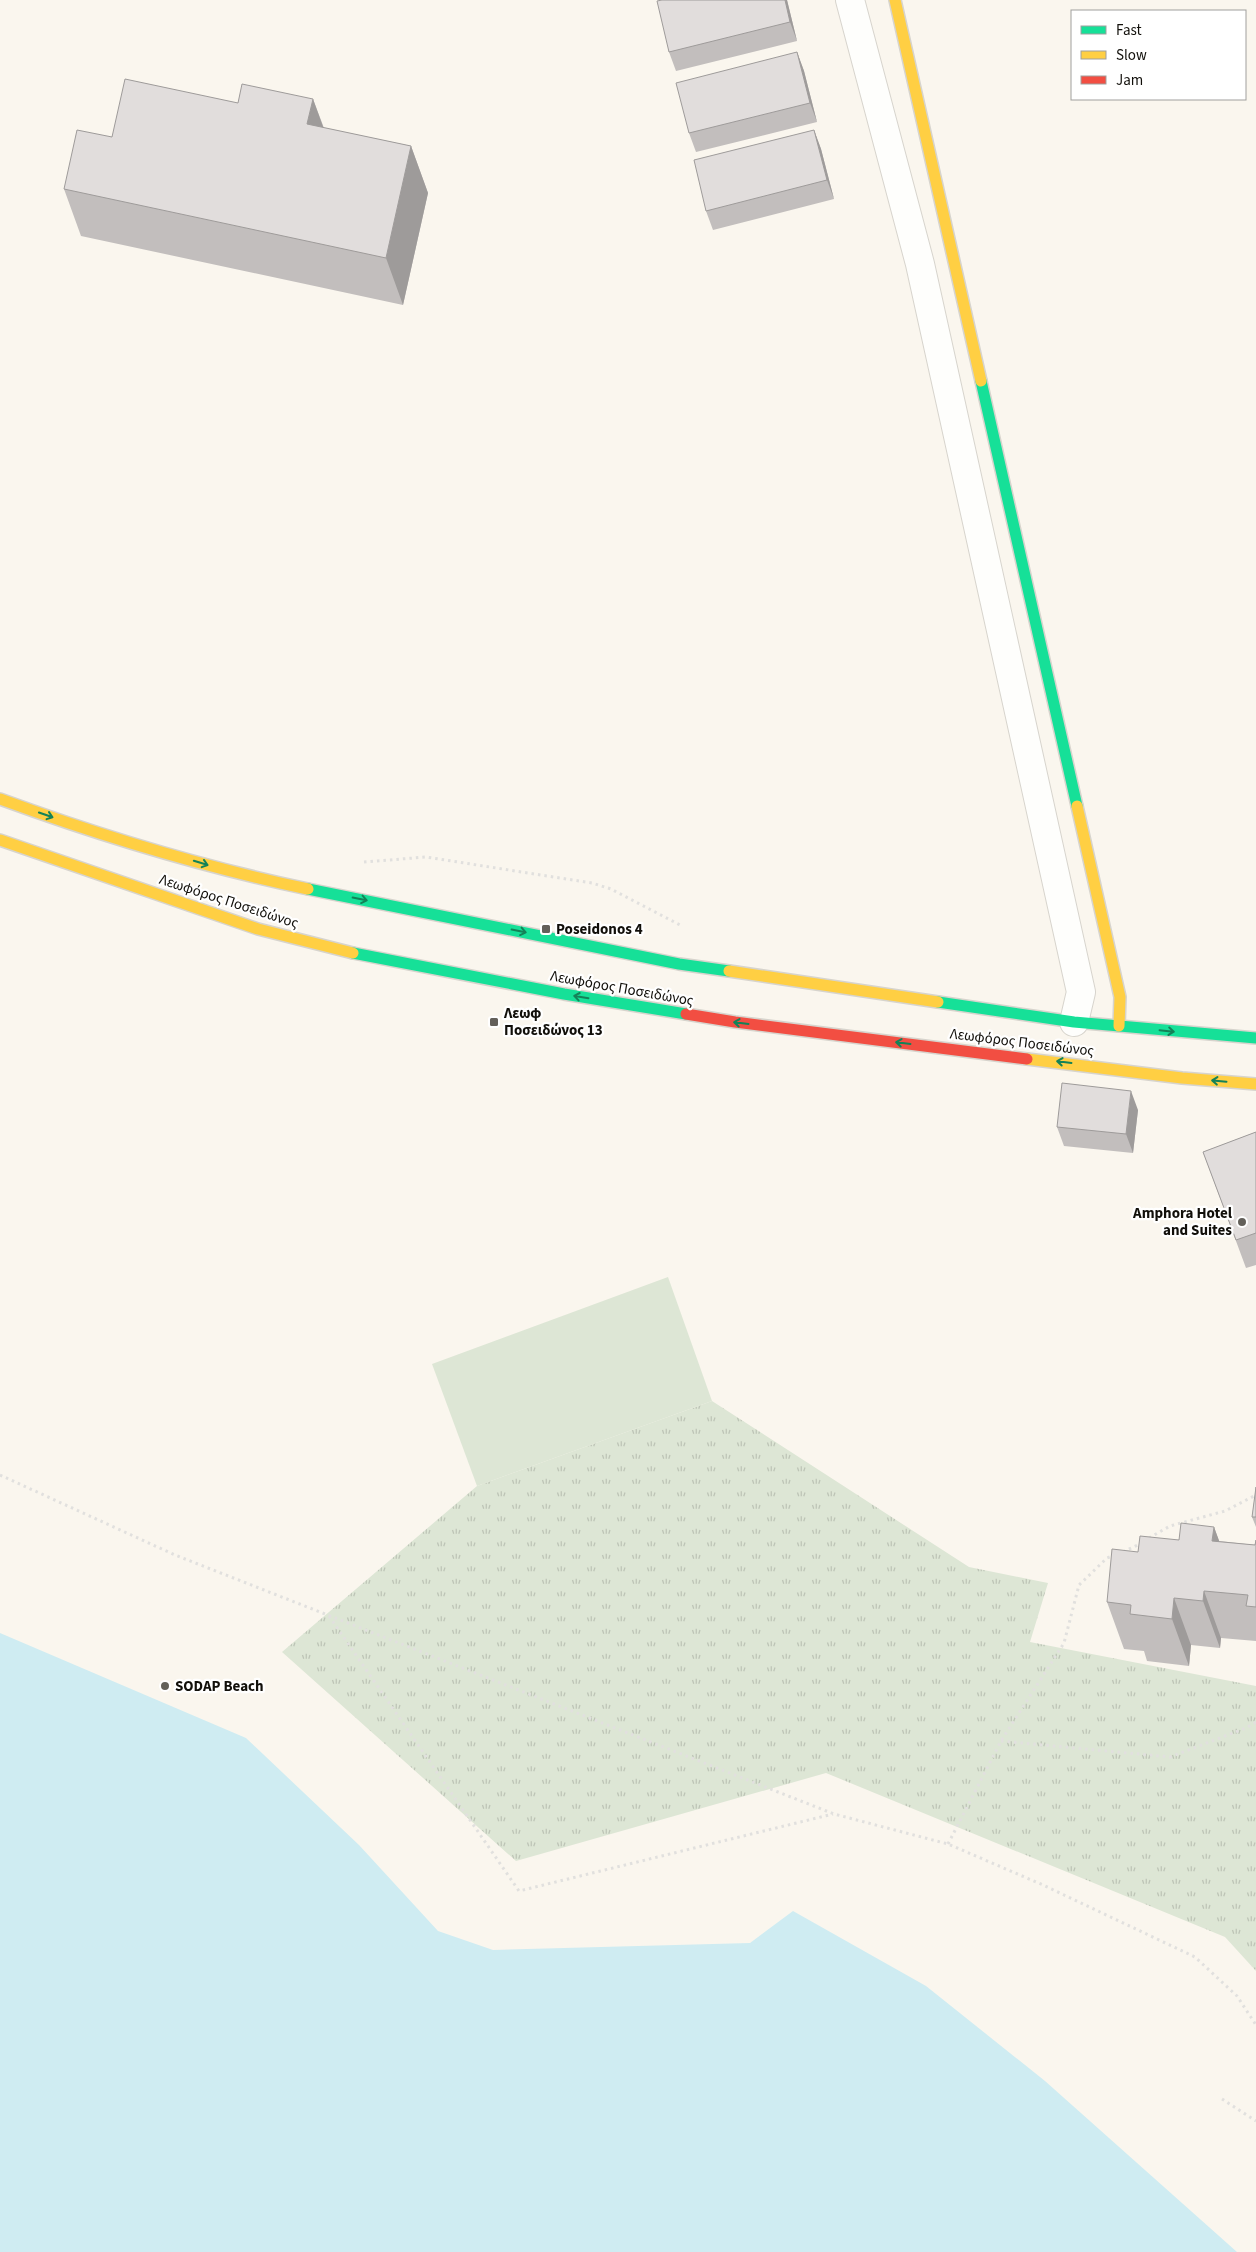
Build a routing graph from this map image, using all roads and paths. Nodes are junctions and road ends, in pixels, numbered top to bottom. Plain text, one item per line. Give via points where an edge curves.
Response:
1 (850, 0) edge
2 (895, 0) edge
3 (0, 799) edge
4 (0, 840) edge
5 (361, 862) dead end
6 (687, 929) dead end
7 (1074, 1022) junction
8 (1119, 1026) junction
9 (1256, 1038) edge
10 (1256, 1084) edge
11 (0, 1474) edge
12 (1256, 1495) edge
13 (328, 1615) junction
14 (1256, 1722) edge
15 (1001, 1741) junction
16 (834, 1814) junction
17 (948, 1844) junction
18 (1256, 2025) edge
19 (1222, 2099) dead end
20 (1256, 2121) edge

1 - 7 street via 920,264 1079,982 1081,992
2 - 8 main road via 1120,997
3 -> 7 main road, Λεωφόρος Ποσειδώνος via 236,874 679,964
10 -> 4 main road, Λεωφόρος Ποσειδώνος via 1182,1078 734,1022 380,959 258,929
5 - 6 path via 426,857 592,883 611,889
7 - 8 main road, Λεωφόρος Ποσειδώνος
8 -> 9 main road, Λεωφόρος Ποσειδώνος
11 - 13 path via 175,1555
12 - 15 path via 1225,1511 1170,1526 1107,1558 1079,1586 1064,1643
13 - 16 path
13 - 16 path via 519,1891
14 - 15 path via 1170,1758
15 - 17 path
16 - 17 path
17 - 18 path via 1195,1957 1237,1996
19 - 20 path

